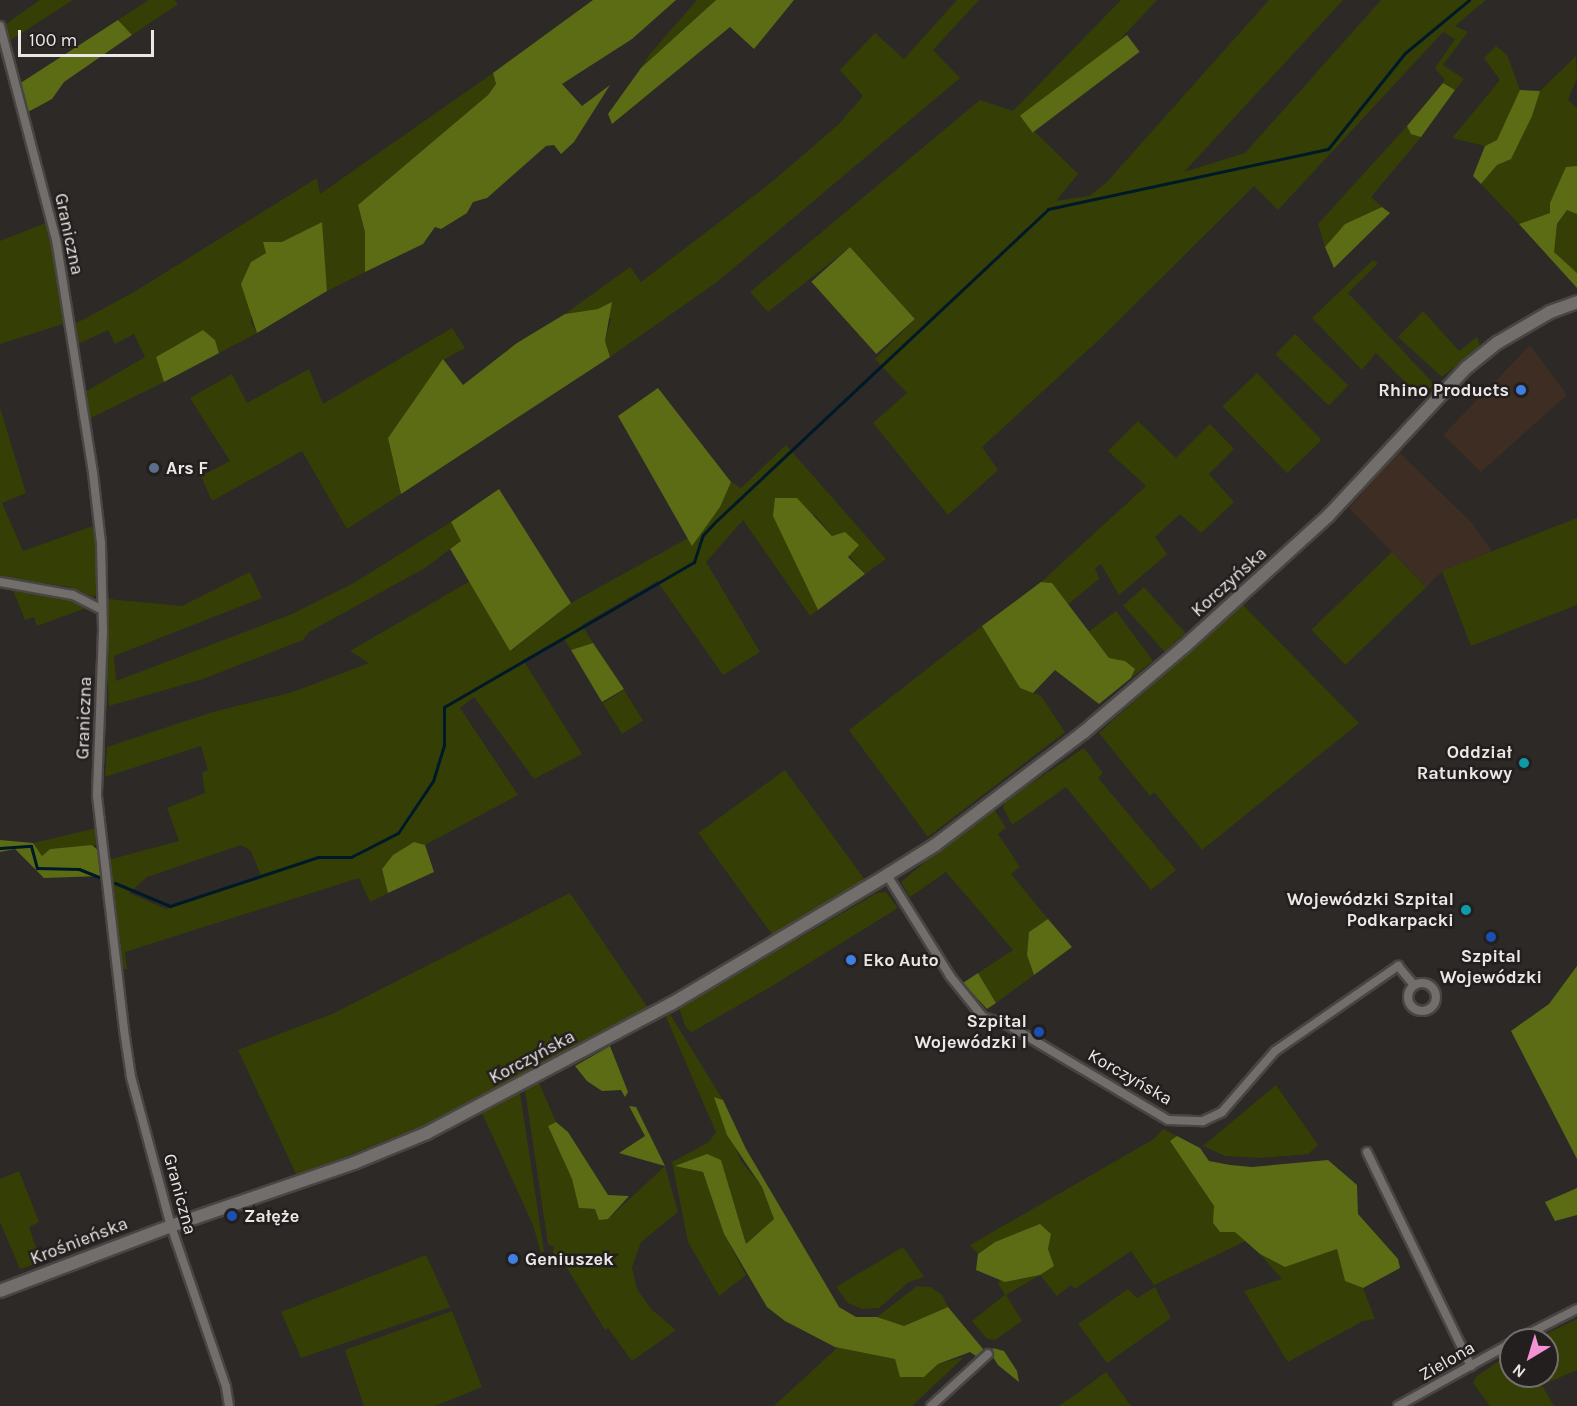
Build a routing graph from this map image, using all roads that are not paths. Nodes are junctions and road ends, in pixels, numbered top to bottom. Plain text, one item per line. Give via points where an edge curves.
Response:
1 (0, 26) edge
2 (1577, 302) edge
3 (0, 582) edge
4 (99, 608) junction
5 (887, 875) junction
6 (1414, 985) dead end
7 (1367, 1152) dead end
8 (171, 1226) junction
9 (0, 1291) edge
10 (1577, 1309) edge
11 (1540, 1328) edge
12 (1499, 1350) edge
13 (988, 1354) dead end
14 (1471, 1366) junction
15 (229, 1406) edge
16 (931, 1406) edge
17 (1398, 1406) edge

1 - 4 street, Graniczna via 56,239 95,485 101,543
2 - 5 main road, Korczyńska via 1550,312 1497,343 1466,368 1328,516 1184,647 1084,732 935,845
3 - 4 street via 73,595
4 - 8 street, Graniczna via 102,706 97,796 124,1030 131,1077
5 - 6 street, Korczyńska via 950,976 983,1017 1008,1025 1168,1120 1203,1121 1222,1112 1275,1051 1398,966
5 - 8 main road, Korczyńska via 671,1004 427,1133 354,1163
7 - 14 street
8 - 9 main road, Krośnieńska
8 - 15 street, Graniczna
10 - 11 street
12 - 14 street, Zielona
13 - 16 street
14 - 17 street, Zielona

